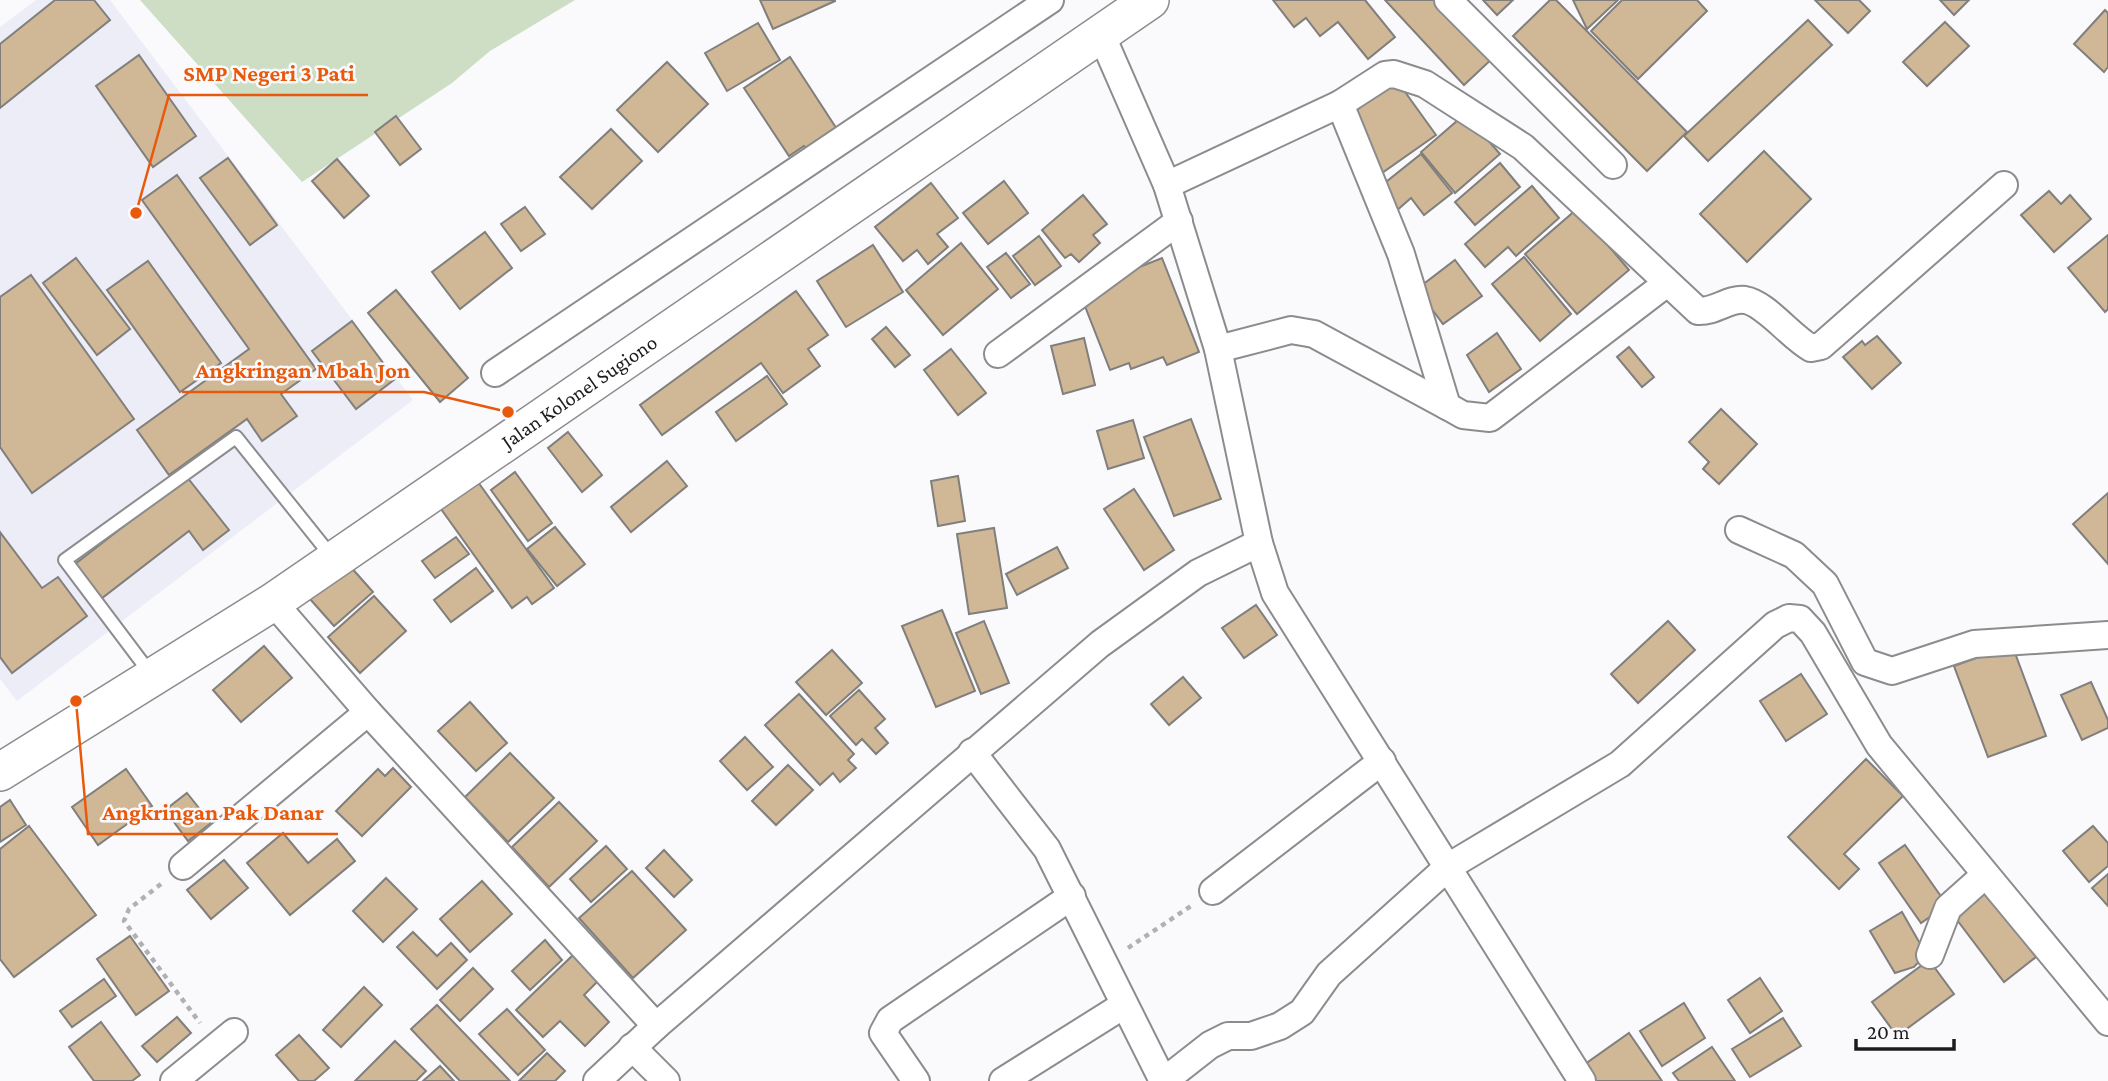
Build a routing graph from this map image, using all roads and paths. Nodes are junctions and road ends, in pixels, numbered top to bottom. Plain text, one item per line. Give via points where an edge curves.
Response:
1 (1050, 0) edge
2 (1448, 0) edge
3 (1147, 1) edge
4 (1101, 34) junction
5 (1340, 104) junction
6 (1613, 165) dead end
7 (1167, 185) junction
8 (2004, 186) dead end
9 (1179, 221) junction
10 (1667, 283) junction
11 (1218, 349) junction
12 (999, 354) dead end
13 (495, 373) dead end
14 (1447, 405) junction
15 (1739, 530) dead end
16 (1259, 543) junction
17 (334, 560) junction
18 (273, 603) junction
19 (2108, 635) edge
20 (153, 676) junction
21 (368, 712) junction
22 (972, 752) junction
23 (1382, 761) junction
24 (0, 772) edge
25 (183, 866) joint
26 (1448, 867) junction
27 (1985, 875) junction
28 (1213, 891) joint
29 (1072, 895) junction
30 (1930, 955) dead end
31 (1104, 964) junction
32 (1124, 1005) junction
33 (2108, 1022) edge
34 (656, 1026) junction
35 (226, 1039) joint
36 (632, 1047) junction
37 (174, 1081) edge
38 (597, 1081) edge
39 (666, 1081) edge
40 (916, 1081) edge
41 (1003, 1081) edge
42 (1163, 1081) edge
43 (1582, 1081) edge

1 - 13 street
2 - 6 street
3 - 4 main road, Jalan Kolonel Sugiono
4 - 7 street
4 - 17 main road, Jalan Kolonel Sugiono
5 - 7 street
5 - 10 street via 1385,75 1424,85 1523,147
5 - 14 street via 1401,254
7 - 9 street
8 - 10 street via 1821,346 1811,348 1796,340 1757,304 1743,299 1709,312 1698,311
9 - 11 street
9 - 12 street
10 - 14 street via 1490,418 1464,415
11 - 14 street via 1291,330 1314,334
11 - 16 street
15 - 19 street via 1794,555 1818,576 1865,662 1892,671 1974,643
16 - 22 street via 1198,573 1111,636
16 - 23 street via 1275,593
17 - 18 main road, Jalan Kolonel Sugiono
17 - 20 lane via 236,436 65,560
18 - 20 main road, Jalan Kolonel Sugiono
18 - 21 street
20 - 24 main road, Jalan Kolonel Sugiono
21 - 25 street
21 - 34 street
22 - 29 street via 1047,849
22 - 34 street
23 - 26 street
23 - 28 street
25 - 35 path via 129,909 124,921
26 - 27 street via 1620,764 1775,625 1789,618 1800,619 1814,633 1878,745
26 - 42 street via 1329,974 1302,1012 1251,1036 1228,1036
26 - 43 street
27 - 30 street via 1948,908
27 - 33 street
28 - 31 path
29 - 31 street
29 - 40 street via 890,1020 883,1033
31 - 32 street
32 - 41 street
32 - 42 street
34 - 36 street
35 - 37 street
36 - 38 street
36 - 39 street

